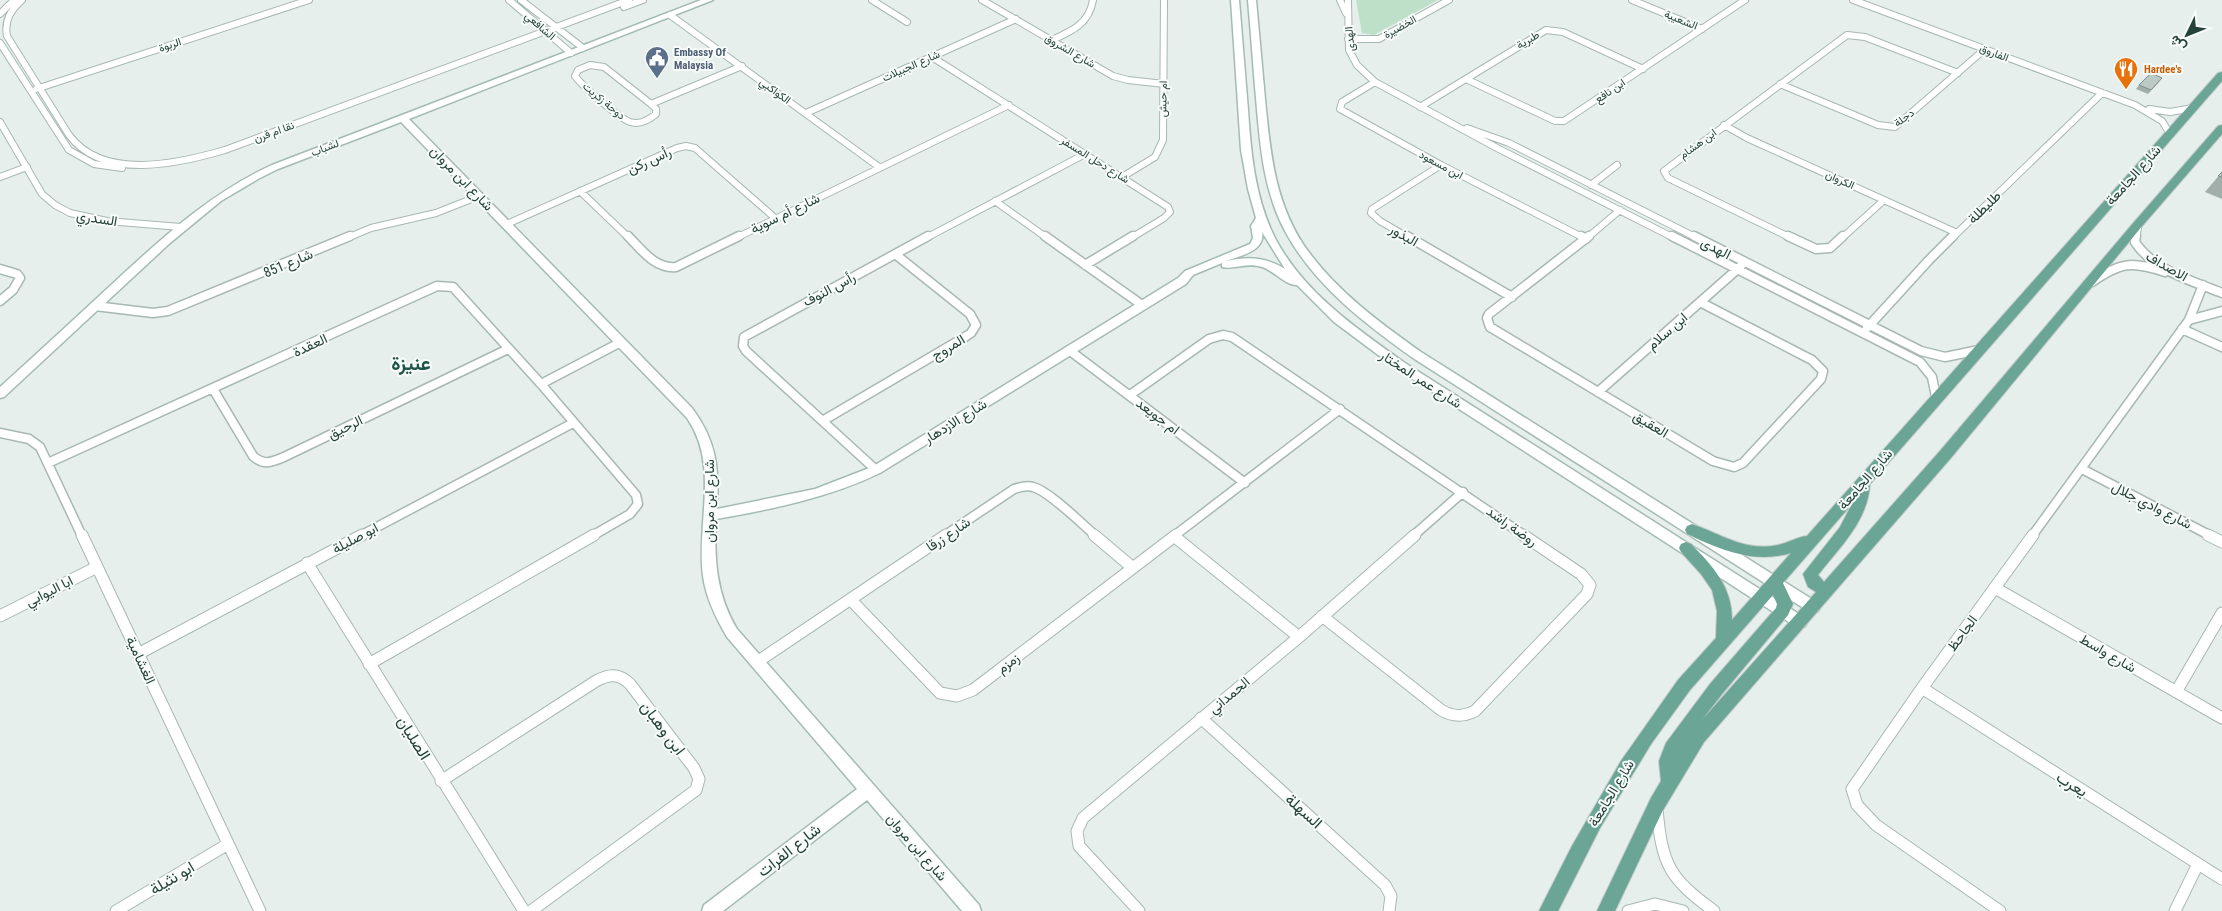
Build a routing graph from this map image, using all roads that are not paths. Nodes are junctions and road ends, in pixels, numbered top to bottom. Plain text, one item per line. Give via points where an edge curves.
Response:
1 (14, 0) edge
2 (22, 0) edge
3 (297, 0) edge
4 (309, 0) edge
5 (510, 0) edge
6 (521, 0) edge
7 (630, 0) edge
8 (643, 0) edge
9 (709, 0) edge
10 (872, 0) edge
11 (982, 0) edge
12 (1093, 0) edge
13 (1164, 0) edge
14 (1235, 0) edge
15 (1252, 0) edge
16 (1340, 0) edge
17 (1348, 0) edge
18 (1449, 0) edge
19 (1632, 0) edge
20 (1745, 0) edge
21 (1853, 0) edge
22 (0, 14) edge
23 (670, 15) junction
24 (1348, 16) junction
25 (1016, 19) junction
26 (907, 22) dead end
27 (558, 29) junction
28 (1702, 29) junction
29 (549, 33) junction
30 (1348, 39) junction
31 (1052, 40) junction
32 (0, 43) edge
33 (583, 48) junction
34 (1985, 49) junction
35 (571, 53) junction
36 (932, 57) junction
37 (742, 66) junction
38 (1643, 68) junction
39 (1958, 73) junction
40 (2222, 74) edge
41 (1466, 78) junction
42 (1375, 82) junction
43 (1164, 84) junction
44 (1780, 84) junction
45 (40, 86) junction
46 (30, 89) junction
47 (2102, 93) junction
48 (651, 104) junction
49 (1009, 105) junction
50 (2135, 105) junction
51 (1420, 107) junction
52 (2193, 108) junction
53 (806, 113) junction
54 (403, 118) junction
55 (0, 122) edge
56 (1455, 125) junction
57 (1724, 125) junction
58 (2222, 128) edge
59 (2170, 134) junction
60 (1526, 152) junction
61 (1085, 154) junction
62 (1518, 159) junction
63 (1441, 165) junction
64 (1617, 165) dead end
65 (27, 167) junction
66 (879, 167) junction
67 (0, 177) edge
68 (1122, 177) junction
69 (1591, 185) junction
70 (580, 191) junction
71 (479, 196) junction
72 (1884, 200) junction
73 (995, 201) junction
74 (1620, 210) junction
75 (775, 218) junction
76 (1261, 218) junction
77 (2139, 223) junction
78 (507, 224) junction
79 (181, 227) junction
80 (1957, 233) junction
81 (1586, 239) junction
82 (895, 254) junction
83 (1745, 262) junction
84 (1085, 265) junction
85 (0, 269) edge
86 (1736, 270) junction
87 (1182, 281) junction
88 (2194, 281) junction
89 (2203, 285) junction
90 (2086, 286) junction
91 (1308, 290) junction
92 (2222, 293) edge
93 (1512, 297) junction
94 (0, 302) edge
95 (1700, 302) junction
96 (1142, 305) junction
97 (95, 306) junction
98 (2222, 311) edge
99 (2189, 320) junction
100 (1869, 325) junction
101 (2182, 329) junction
102 (1862, 333) junction
103 (622, 342) junction
104 (2222, 348) edge
105 (508, 349) junction
106 (1069, 350) junction
107 (1979, 350) junction
108 (542, 384) junction
109 (213, 389) junction
110 (1598, 392) junction
111 (0, 394) edge
112 (1130, 395) junction
113 (1936, 397) junction
114 (1340, 409) junction
115 (824, 420) junction
116 (573, 423) junction
117 (0, 433) edge
118 (48, 463) junction
119 (2082, 469) junction
120 (876, 470) junction
121 (1863, 481) junction
122 (1245, 483) junction
123 (1463, 492) junction
124 (710, 515) junction
125 (1692, 530) junction
126 (1175, 537) junction
127 (1814, 537) junction
128 (2222, 542) edge
129 (1686, 548) junction
130 (307, 563) junction
131 (97, 567) junction
132 (1133, 568) junction
133 (1775, 583) junction
134 (1995, 588) junction
135 (1828, 590) junction
136 (1762, 598) junction
137 (850, 600) junction
138 (1813, 607) junction
139 (1783, 611) junction
140 (2222, 612) edge
141 (0, 616) edge
142 (1322, 616) junction
143 (1800, 622) junction
144 (1299, 637) junction
145 (1723, 642) junction
146 (138, 654) junction
147 (757, 662) junction
148 (369, 664) junction
149 (1922, 688) junction
150 (2176, 692) junction
151 (1201, 718) junction
152 (2222, 718) edge
153 (441, 781) junction
154 (1670, 782) junction
155 (868, 790) junction
156 (1657, 804) junction
157 (228, 844) junction
158 (2198, 864) junction
159 (2222, 879) edge
160 (116, 911) edge
161 (260, 911) edge
162 (524, 911) edge
163 (531, 911) edge
164 (710, 911) edge
165 (972, 911) edge
166 (1139, 911) edge
167 (1388, 911) edge
168 (1548, 911) edge
169 (1606, 911) edge
170 (1628, 911) edge
171 (1683, 911) edge
172 (1714, 911) edge
173 (2000, 911) edge
174 (2175, 911) edge

1 - 22 street
2 - 45 street, نقا ام قرن via 8,15 5,29
3 - 45 street, الربوة
4 - 45 street, الربوة
5 - 29 street, الشافعي
6 - 27 street, الشافعي
7 - 27 street, نقا ام قرن
8 - 27 street, نقا ام قرن
9 - 23 street, لشباب
10 - 26 street
11 - 25 street, شارع الشروق
12 - 31 street via 1085,22
13 - 43 street, ام حيش
14 - 76 street, شارع عمر المختار via 1248,168
15 - 125 street, شارع عمر المختار via 1266,155 1272,186 1293,236 1324,277 1360,312 1417,355
16 - 24 street, الهدى
17 - 24 street, الهدى
18 - 30 street, الخضيرة via 1379,39
19 - 28 street, الشعيبة
20 - 28 street, ابن نافع
21 - 34 street, الفاروق
23 - 33 street, لشباب
23 - 37 street, الكواكبي
24 - 30 street, الهدى
25 - 31 street, شارع الشروق
25 - 36 street, شارع الجبيلات
27 - 29 street, نقا ام قرن
27 - 33 street, الشافعي
28 - 38 street, ابن نافع
29 - 35 street, الشافعي
29 - 45 street, نقا ام قرن via 225,150 170,162 128,164 87,154 56,115
29 - 46 street, نقا ام قرن via 236,151 197,163 160,169 107,167 76,156 58,135
30 - 42 street, الهدى via 1352,58
31 - 43 street, شارع الشروق via 1113,76
32 - 46 street, نقا ام قرن
33 - 35 street, لشباب
34 - 39 street, دجلة
34 - 47 street, الفاروق
35 - 54 street, لشباب
36 - 49 street, شارع دحل المسفر
36 - 53 street, شارع الجبيلات
37 - 48 street
37 - 53 street, الكواكبي
38 - 41 street, طبرية via 1550,29
38 - 41 street, ابن نافع via 1568,119 1560,121
39 - 44 street, ابن هشام via 1851,34
39 - 44 street, دجلة via 1898,125 1890,128
40 - 52 main road, شارع الجامعة
41 - 51 street, طبرية
42 - 51 street, الهدى
42 - 63 street, ابن مسعود via 1342,102 1340,110
43 - 68 street, ام حيش via 1161,147 1153,159
44 - 57 street, ابن هشام
45 - 46 street, الربوة
47 - 50 street, الفاروق
47 - 80 street, طليطلة
48 - 48 street, دوحة زكريت via 601,65 590,65 576,73 577,79 628,121 642,122 654,117 657,111
49 - 61 street, شارع دحل المسفر
49 - 66 street, شارع أم سوية
50 - 52 street, الفاروق via 2170,112
50 - 59 street, الفاروق via 2162,121
51 - 56 street, الهدى
52 - 59 main road, شارع الجامعة
53 - 66 street, الكواكبي
54 - 71 street, شارع ابن مروان
54 - 79 street, لشباب via 262,172 228,190
55 - 65 street, السدري
56 - 60 street, الهدى via 1492,136
56 - 62 street, الهدى
57 - 72 street, الكروان
57 - 72 street, ابن هشام via 1666,168 1665,175 1806,245 1823,250 1835,245
58 - 77 main road
59 - 107 main road, شارع الجامعة
60 - 62 street
60 - 69 street, الهدى
61 - 68 street, شارع دحل المسفر
61 - 73 street, رأس النوف
62 - 74 street, الهدى
63 - 81 street, ابن مسعود
63 - 93 street, البذور via 1376,205 1371,212 1380,221
64 - 69 street
65 - 67 street
65 - 79 street, السدري via 42,194 70,214
66 - 75 street, شارع أم سوية
68 - 84 street, شارع دحل المسفر via 1165,204 1170,212
69 - 83 street, الهدى
70 - 75 street, رأس ركن via 676,148 691,146
70 - 75 street, شارع أم سوية via 654,261 666,268 680,266
70 - 78 street, رأس ركن
71 - 78 street, شارع ابن مروان
71 - 97 street, شارع 851 via 436,213 371,228 168,311 153,313
72 - 80 street, الكروان
73 - 82 street, رأس النوف
73 - 84 street
74 - 81 street, العقيق
74 - 86 street, الهدى
76 - 87 street, شارع الازدهار via 1256,226 1258,238 1254,246 1199,267
76 - 91 street, شارع عمر المختار via 1277,248
77 - 88 street, الاصداف via 2136,242 2139,249 2156,262
77 - 90 main road
78 - 103 street, شارع ابن مروان
79 - 97 street, لشباب
80 - 100 street, طليطلة
81 - 93 street, العقيق
82 - 115 street, المروج via 970,314 976,325 965,337
82 - 115 street, رأس النوف via 744,337 746,351
83 - 86 street, ابن سلام
83 - 100 street, الهدى
84 - 96 street
85 - 94 street via 20,278
86 - 95 street, ابن سلام
86 - 102 street, الهدى
87 - 91 street, شارع الازدهار via 1228,264 1251,260 1274,266
87 - 96 street, شارع الازدهار
88 - 89 street, الاصداف
88 - 90 street, الاصداف via 2147,266 2129,264 2113,267
89 - 92 street, الاصداف
89 - 99 street, الجاحظ
90 - 135 main road
91 - 129 street, شارع عمر المختار via 1349,329 1401,366
93 - 110 street, العقيق via 1489,314 1490,327
95 - 110 street, ابن سلام
95 - 110 street, العقيق via 1812,360 1823,371 1821,379 1743,463 1734,468 1718,464
96 - 106 street, شارع الازدهار
97 - 111 street, لشباب
98 - 99 street
99 - 101 street, الجاحظ
100 - 102 street, طليطلة
100 - 107 street, الهدى via 1937,356 1952,357
101 - 104 street
101 - 119 street, الجاحظ
102 - 113 street, الهدى via 1926,367 1935,380
103 - 108 street
103 - 124 street, شارع ابن مروان via 688,411 701,430 708,448
105 - 108 street, العقدة
105 - 109 street, العقدة via 457,291 442,285
105 - 109 street, الرحيق via 266,464 253,456
106 - 112 street, ام جويعد
106 - 120 street, شارع الازدهار
107 - 113 main road, شارع الجامعة
108 - 116 street, العقدة
109 - 118 street, العقدة
112 - 114 street, روضة راشد via 1209,339 1223,335 1240,340
112 - 122 street, ام جويعد
113 - 121 main road, شارع الجامعة
114 - 122 street, زمزم
114 - 123 street, روضة راشد
115 - 120 street, رأس النوف
116 - 130 street, ابو صليلة
116 - 148 street, العقدة via 638,497 636,509
117 - 118 street, الغشامية via 29,439 40,447
118 - 131 street, الغشامية
119 - 128 street, شارع وادي جلال
119 - 134 street, الجاحظ
120 - 124 street, شارع الازدهار via 828,491
121 - 127 main road, شارع الجامعة
121 - 135 main road via 1859,507 1810,574 1812,582
122 - 126 street, زمزم
123 - 142 street, الحمداني
123 - 142 street, روضة راشد via 1581,574 1590,585 1587,594 1475,711 1466,716 1446,714
124 - 147 street, شارع ابن مروان via 708,566 713,595 732,633
125 - 127 main road via 1737,548 1768,553 1792,548
125 - 133 street, شارع عمر المختار
126 - 132 street, زمزم
126 - 144 street
127 - 133 main road, شارع الجامعة
129 - 136 street, شارع عمر المختار
129 - 145 main road via 1722,593 1725,613
130 - 146 street, ابو صليلة
130 - 148 street, الصليان
131 - 141 street, ابا اليوابي
131 - 146 street, الغشامية
132 - 137 street, شارع زرقا via 1044,492 1023,486
132 - 137 street, زمزم via 960,697 949,697 934,687
133 - 136 main road, شارع الجامعة
133 - 138 street, شارع عمر المختار
133 - 139 main road via 1785,604
134 - 149 street, الجاحظ
134 - 150 street, شارع واسط
135 - 138 main road
136 - 139 street, شارع عمر المختار
136 - 145 main road, شارع الجامعة
137 - 147 street, شارع زرقا
138 - 143 main road
139 - 143 street, شارع عمر المختار
139 - 154 main road via 1716,689 1672,748 1667,761
140 - 150 street
142 - 144 street, الحمداني
143 - 154 main road via 1698,737
144 - 151 street, الحمداني
145 - 168 main road, شارع الجامعة via 1654,724 1584,837
146 - 157 street, الغشامية
147 - 155 street, شارع ابن مروان
148 - 153 street, الصليان
149 - 158 street, يعرب
149 - 173 street, الجاحظ via 1852,789 1853,799 1859,810 1876,825
150 - 152 street, شارع واسط
151 - 166 street, الحمداني via 1092,810 1078,827 1079,846
151 - 167 street, السهلة via 1385,885 1392,896
153 - 162 street, الصليان
153 - 163 street, ابن وهبان via 596,681 616,674 630,684 694,768 699,777 696,790
154 - 156 main road
155 - 164 street, شارع الفرات
155 - 165 street, شارع ابن مروان
156 - 169 main road
156 - 172 street via 1662,854 1670,874
157 - 160 street, ابو نثيلة
157 - 161 street, الغشامية
158 - 159 street, يعرب
158 - 174 street
170 - 171 street via 1647,903

